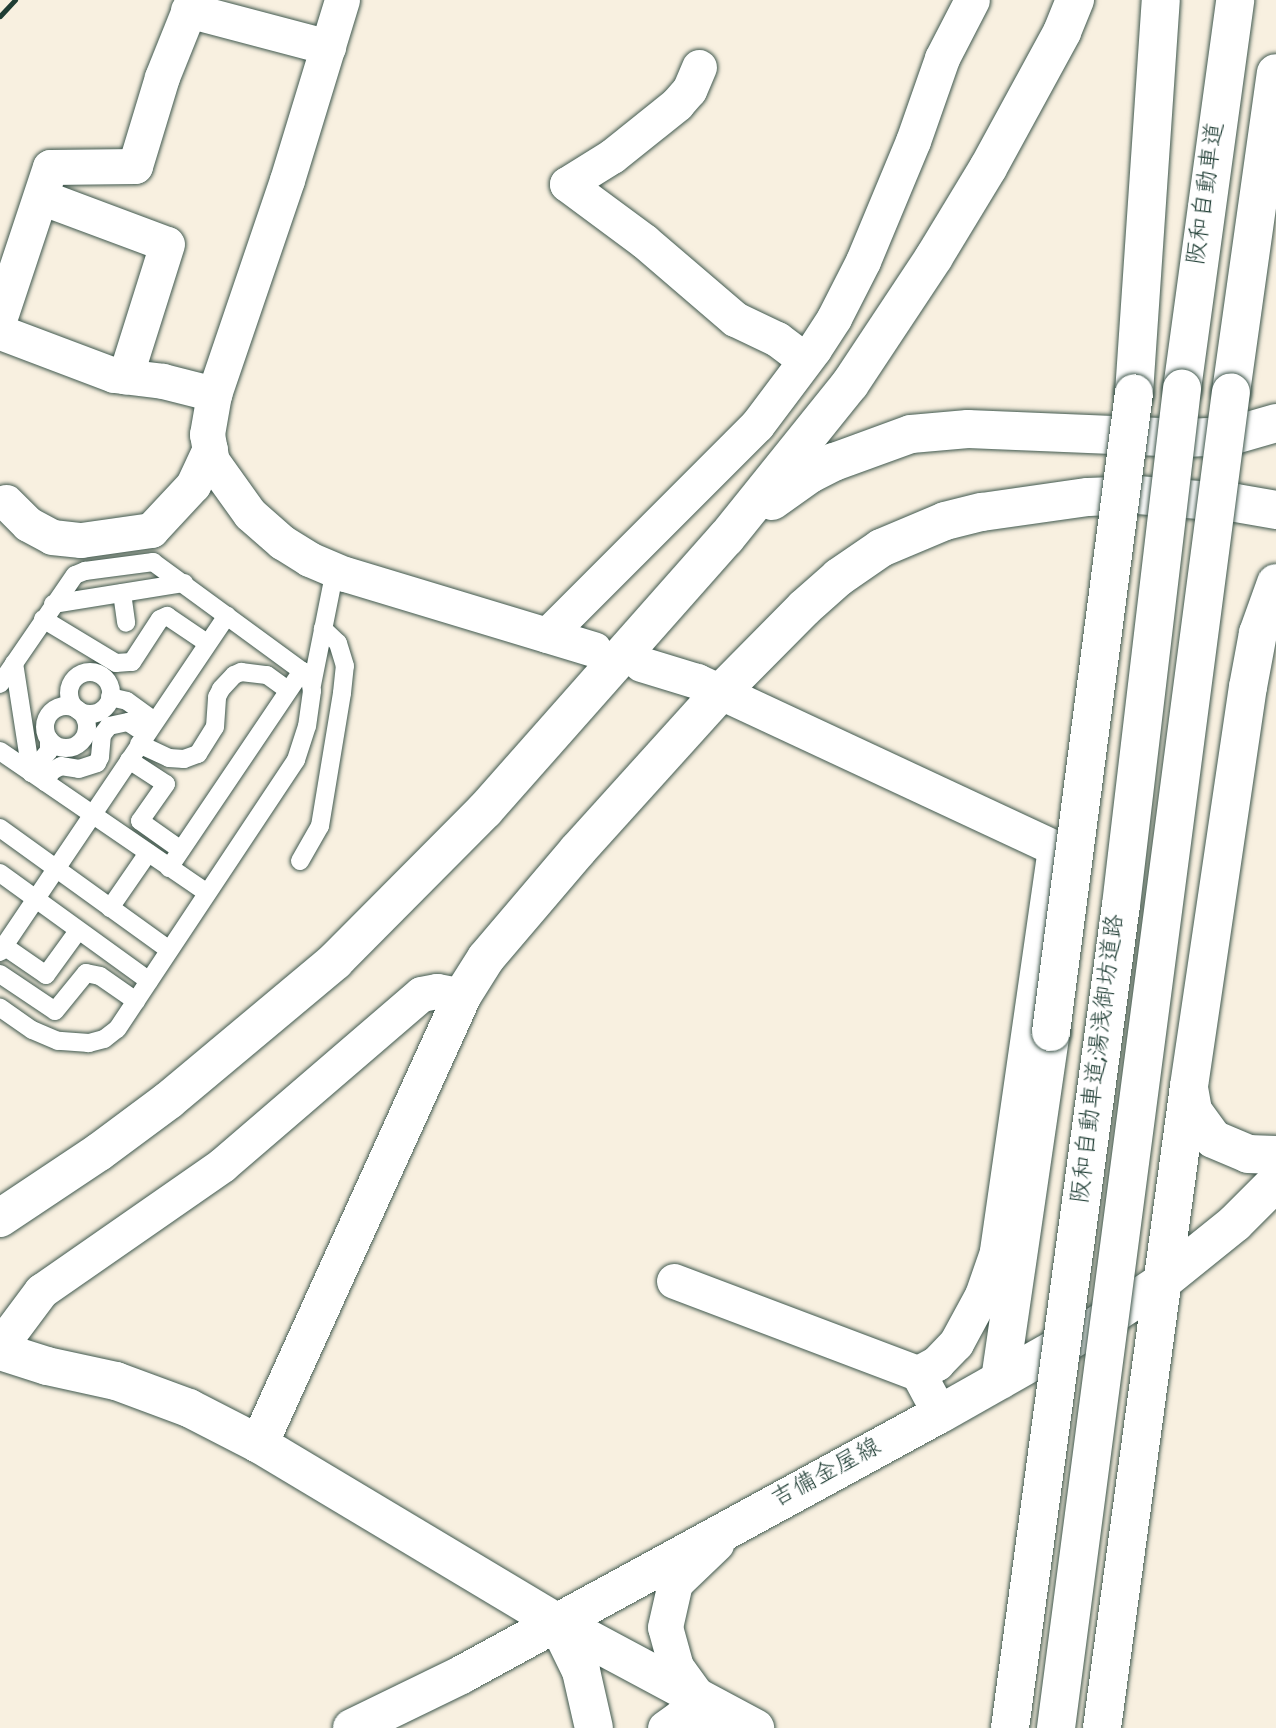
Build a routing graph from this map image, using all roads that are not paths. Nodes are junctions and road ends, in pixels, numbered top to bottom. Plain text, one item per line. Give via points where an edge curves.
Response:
1 (342, 0) edge
2 (972, 0) edge
3 (1075, 0) edge
4 (1161, 0) edge
5 (1235, 0) edge
6 (190, 5) edge
7 (328, 47) junction
8 (699, 67) dead end
9 (1276, 73) edge
10 (41, 197) junction
11 (0, 317) edge
12 (0, 332) edge
13 (805, 360) junction
14 (125, 377) junction
15 (1182, 389) joint
16 (1231, 392) joint
17 (214, 394) junction
18 (1276, 422) edge
19 (210, 449) junction
20 (6, 502) dead end
21 (1276, 510) edge
22 (726, 538) junction
23 (335, 570) junction
24 (184, 583) junction
25 (1276, 583) edge
26 (122, 593) junction
27 (48, 612) junction
28 (226, 615) junction
29 (126, 623) dead end
30 (323, 629) junction
31 (547, 635) junction
32 (207, 643) junction
33 (594, 649) dead end
34 (14, 663) junction
35 (641, 664) dead end
36 (307, 678) junction
37 (0, 684) edge
38 (288, 691) junction
39 (721, 692) junction
40 (110, 697) junction
41 (78, 709) junction
42 (147, 733) junction
43 (49, 739) junction
44 (0, 751) edge
45 (129, 760) junction
46 (38, 778) junction
47 (92, 815) junction
48 (0, 828) edge
49 (181, 850) junction
50 (148, 853) junction
51 (300, 861) dead end
52 (169, 868) junction
53 (56, 869) junction
54 (0, 873) edge
55 (207, 893) junction
56 (35, 899) junction
57 (110, 908) junction
58 (78, 931) junction
59 (1, 949) edge
60 (169, 950) junction
61 (0, 974) edge
62 (149, 981) junction
63 (463, 996) junction
64 (135, 1001) junction
65 (0, 1008) edge
66 (1189, 1086) junction
67 (1276, 1155) edge
68 (1276, 1182) edge
69 (0, 1218) edge
70 (674, 1281) dead end
71 (1162, 1282) junction
72 (0, 1348) edge
73 (918, 1373) junction
74 (1000, 1380) junction
75 (940, 1415) junction
76 (259, 1444) junction
77 (745, 1519) junction
78 (557, 1622) junction
79 (698, 1697) junction
80 (751, 1726) edge
81 (352, 1728) edge
82 (594, 1728) edge
83 (665, 1728) edge
84 (1010, 1728) edge
85 (1056, 1728) edge
86 (1102, 1728) edge

1 - 7 street
2 - 13 street via 942,58 863,261 834,318
3 - 22 main road via 988,168 934,257 850,384
4 - 74 main road, bridge via 1134,393 1051,1032
5 - 15 main road, 阪和自動車道
6 - 7 street
6 - 10 street via 135,166 51,167
7 - 17 street
8 - 13 street via 677,104 612,156 567,184 735,319
9 - 16 main road, 阪和自動車道
10 - 11 street
10 - 14 street via 167,244
12 - 14 street via 91,369
13 - 31 street via 757,425
14 - 17 street
15 - 84 main road, 阪和自動車道;湯浅御坊道路, bridge via 1121,905
16 - 85 main road, 阪和自動車道;湯浅御坊道路, bridge
17 - 19 street via 207,434
18 - 22 main road via 1231,436 1185,438 968,429 911,434 876,444 810,474
19 - 20 street via 193,485 151,530 81,540 52,537 28,524
19 - 23 street via 225,483 250,514 282,542
21 - 39 main road via 1138,495 1019,506 945,521 881,548 839,577
22 - 69 main road via 485,810 335,961 169,1100
23 - 30 lane
23 - 31 street
24 - 26 lane
24 - 27 lane via 153,562 85,570 75,575
24 - 28 lane
25 - 66 main road via 1258,633 1248,687
26 - 27 lane
26 - 29 lane
27 - 32 lane via 116,663 132,662 160,619 167,616
27 - 34 lane
28 - 32 lane
28 - 36 lane
30 - 36 lane
30 - 51 lane via 338,643 345,666 320,826
31 - 33 street
32 - 42 lane
34 - 37 lane
34 - 46 lane
35 - 39 street
36 - 38 lane
36 - 55 lane via 301,749
38 - 42 lane via 267,675 234,675 217,697 215,727 198,754 184,759 169,758
38 - 49 lane
39 - 63 main road via 516,920
39 - 73 street via 1055,848 997,1252 982,1295 956,1343 937,1363
40 - 41 lane via 97,712
40 - 41 lane via 105,679 86,672 70,685 70,698
40 - 42 lane via 127,701
41 - 43 lane via 64,706 51,712 45,725
41 - 43 lane via 87,726 79,743 61,747
42 - 45 lane
42 - 46 lane via 128,722 109,726 102,735 97,763 79,769 61,766
43 - 46 lane
44 - 46 lane
45 - 47 lane
45 - 49 lane via 166,784 140,821
46 - 47 lane
47 - 50 lane
47 - 53 lane
48 - 53 lane
49 - 52 lane
50 - 52 lane
50 - 57 lane
52 - 55 lane
53 - 56 lane
53 - 57 lane
54 - 56 lane
55 - 60 lane
56 - 58 lane
56 - 59 lane
57 - 60 lane
58 - 59 lane via 46,975
58 - 62 lane
60 - 62 lane
61 - 64 lane via 55,1011 86,973 100,976
62 - 64 lane
63 - 72 street via 437,991 421,994 222,1165 41,1291
63 - 76 main road
64 - 65 lane via 111,1034 81,1044 49,1039
66 - 67 main road via 1194,1111 1213,1139 1248,1154
66 - 71 main road
68 - 71 main road, 吉備金屋線 via 1235,1223
70 - 73 street
71 - 74 main road, 吉備金屋線
71 - 86 main road
72 - 76 main road via 155,1394
73 - 75 street
74 - 75 main road, 吉備金屋線
75 - 77 main road, 吉備金屋線
76 - 78 main road
77 - 78 main road, 吉備金屋線
77 - 79 street via 675,1583 668,1606 665,1627 669,1647 676,1667
78 - 79 main road
78 - 81 main road, 吉備金屋線
78 - 82 main road via 581,1671
79 - 80 main road
80 - 83 street via 705,1714 680,1717

